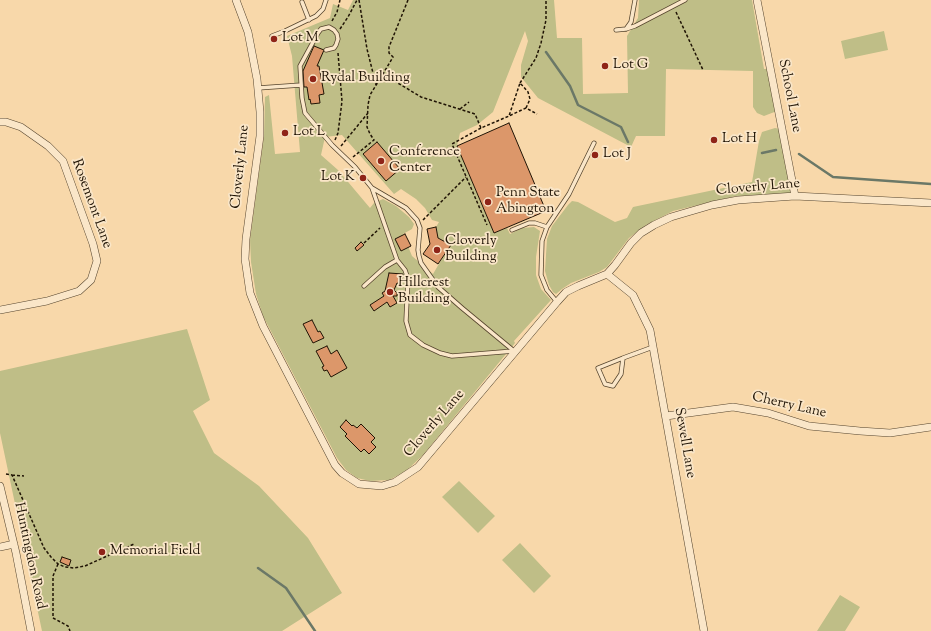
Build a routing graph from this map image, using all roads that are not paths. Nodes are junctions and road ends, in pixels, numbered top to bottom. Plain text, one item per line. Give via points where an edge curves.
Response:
1 (236, 0) edge
2 (326, 0) edge
3 (635, 0) edge
4 (685, 0) edge
5 (757, 0) edge
6 (302, 2) dead end
7 (308, 20) junction
8 (626, 29) junction
9 (616, 30) dead end
10 (272, 36) dead end
11 (326, 50) dead end
12 (301, 85) junction
13 (257, 88) junction
14 (0, 122) edge
15 (594, 143) dead end
16 (372, 188) junction
17 (795, 196) junction
18 (931, 203) edge
19 (547, 227) junction
20 (512, 230) dead end
21 (396, 260) junction
22 (607, 274) junction
23 (364, 286) dead end
24 (557, 302) junction
25 (0, 310) edge
26 (653, 347) junction
27 (514, 351) junction
28 (623, 358) junction
29 (666, 416) junction
30 (931, 427) edge
31 (0, 486) edge
32 (14, 544) junction
33 (0, 547) edge
34 (31, 631) edge
35 (704, 631) edge

1 - 13 street, Cloverly Lane via 248,32
2 - 7 lane via 323,9
3 - 8 lane
4 - 8 lane
5 - 17 street, School Lane
6 - 7 lane
7 - 10 lane
8 - 9 lane
11 - 12 lane via 334,48 337,42 337,34 329,26 318,33 302,62 299,71
12 - 13 lane
12 - 16 lane via 305,112
13 - 27 street, Cloverly Lane via 260,136 245,258 250,294 263,326 299,397 342,473 360,484 382,486 408,475 428,456
14 - 25 street, Rosemont Lane via 21,128 48,146 63,161 97,261 91,280 79,292
15 - 19 lane via 569,194
16 - 21 lane
16 - 27 lane via 413,215 420,228 418,250 421,263 438,287
17 - 18 street, Cloverly Lane
17 - 22 street, Cloverly Lane via 738,200 671,217 641,233
19 - 20 lane via 529,223
19 - 24 lane via 542,241 541,275 547,290
21 - 23 lane
21 - 27 lane via 405,270 408,279 406,321 410,335 415,340 440,353 452,356
22 - 24 street, Cloverly Lane via 566,292
22 - 26 street, Sewell Lane via 633,296 650,330
24 - 27 street, Cloverly Lane
26 - 28 lane
26 - 29 street, Sewell Lane
28 - 28 lane via 621,374 613,386 605,384 598,368
29 - 30 street, Cherry Lane via 733,407 768,413 809,426 860,432 890,433
29 - 35 street, Sewell Lane
31 - 32 street, Huntingdon Road
32 - 33 street
32 - 34 street, Huntingdon Road

